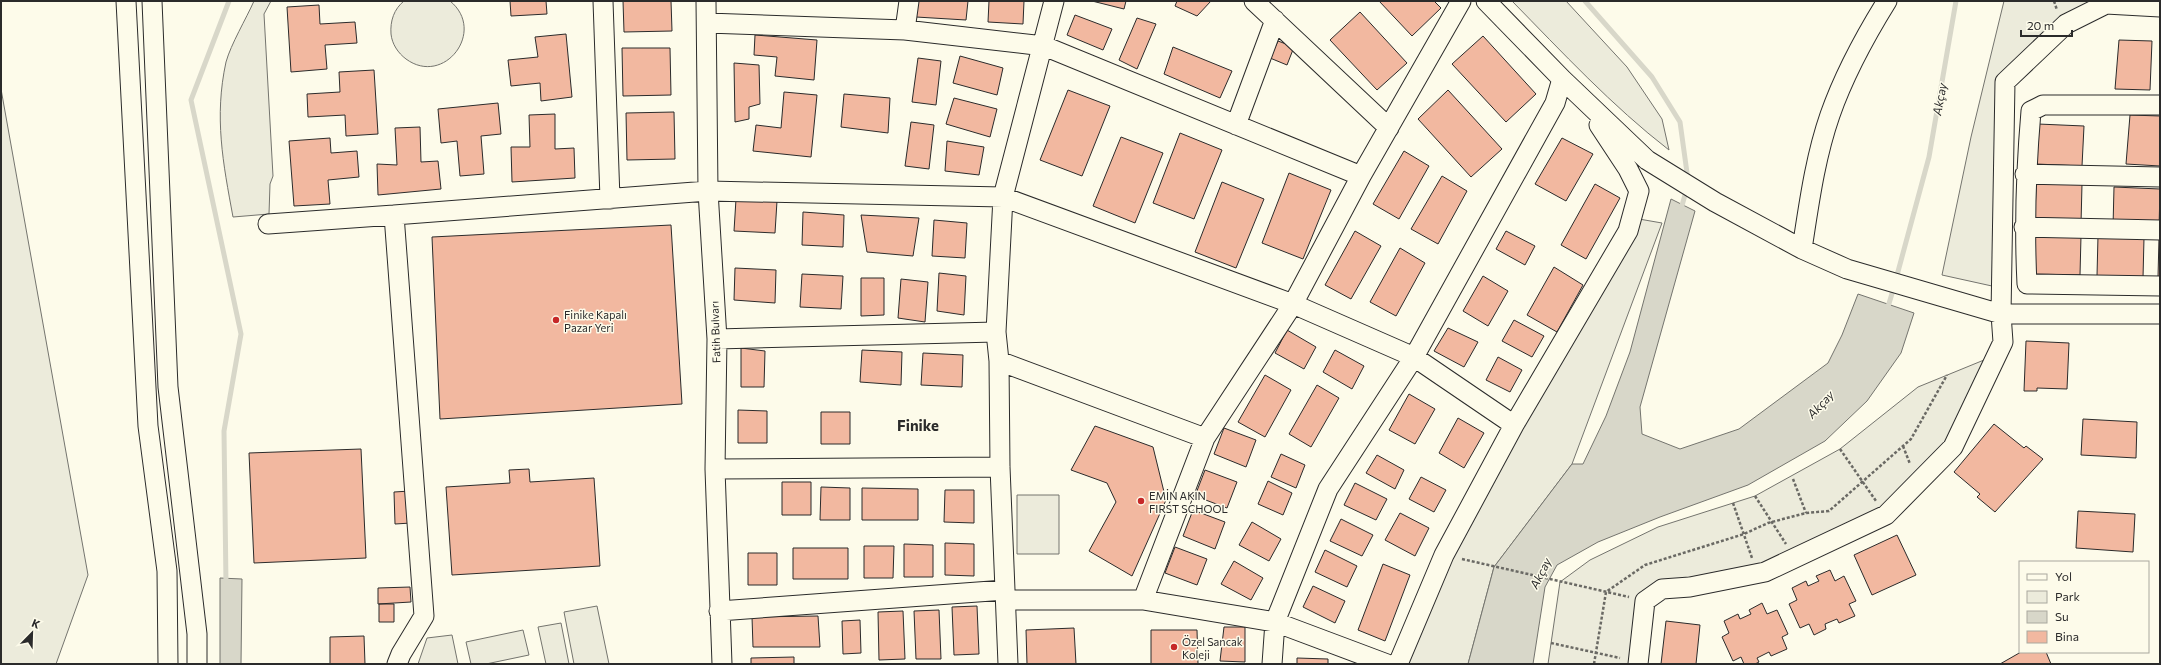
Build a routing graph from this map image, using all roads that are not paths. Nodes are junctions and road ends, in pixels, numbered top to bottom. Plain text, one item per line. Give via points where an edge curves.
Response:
1 (126, 1) edge
2 (152, 1) edge
3 (603, 1) edge
4 (706, 1) edge
5 (909, 1) edge
6 (1054, 1) edge
7 (1254, 1) edge
8 (1461, 1) edge
9 (1486, 1) edge
10 (1887, 1) edge
11 (2160, 7) edge
12 (1274, 20) junction
13 (707, 23) junction
14 (905, 30) junction
15 (1044, 46) junction
16 (1562, 78) junction
17 (2160, 105) edge
18 (1236, 125) junction
19 (1389, 128) junction
20 (2025, 174) junction
21 (1361, 176) junction
22 (2160, 177) edge
23 (708, 191) junction
24 (1003, 197) junction
25 (610, 199) junction
26 (394, 215) junction
27 (268, 224) dead end
28 (2024, 227) junction
29 (2160, 230) edge
30 (1802, 249) junction
31 (2160, 286) edge
32 (1293, 304) junction
33 (2001, 314) junction
34 (2160, 314) edge
35 (996, 332) junction
36 (717, 339) junction
37 (1414, 357) junction
38 (999, 361) junction
39 (1514, 425) junction
40 (1205, 438) junction
41 (1000, 467) junction
42 (715, 469) junction
43 (1006, 595) junction
44 (1143, 600) junction
45 (719, 611) junction
46 (1276, 622) junction
47 (1638, 663) edge
48 (168, 664) edge
49 (197, 664) edge
50 (397, 664) edge
51 (722, 664) edge
52 (1008, 664) edge
53 (1272, 664) edge
54 (1388, 664) edge
55 (1398, 664) edge

1 - 48 street via 148,426 166,571
2 - 49 street via 168,387 197,634
3 - 25 street
4 - 13 street, Fatih Bulvarı
5 - 14 street
6 - 15 street
7 - 12 street
8 - 19 street
9 - 16 street
10 - 30 street via 1855,55 1830,116 1814,177
11 - 33 street via 2106,4 2066,24 2005,82
12 - 18 street
12 - 19 street
13 - 14 street
13 - 23 street, Fatih Bulvarı
14 - 15 street
15 - 18 street
15 - 24 street
16 - 30 street via 1647,160 1715,202
16 - 37 street via 1555,103
16 - 39 street via 1604,130 1639,191 1628,231
17 - 20 street via 2043,105 2031,111
18 - 21 street
19 - 21 street
20 - 22 street
20 - 28 street
21 - 32 street
23 - 24 street
23 - 25 street
23 - 36 street, Fatih Bulvarı
24 - 32 street
24 - 35 street
25 - 26 street
26 - 27 street
26 - 50 street via 424,616
28 - 29 street
28 - 31 street via 2027,284
30 - 33 street via 1847,269
32 - 37 street
32 - 40 street
33 - 34 street
33 - 47 street via 2003,342 1953,447 1886,515 1765,572 1690,587 1662,589 1645,601
35 - 36 street
35 - 38 street
36 - 42 street, Fatih Bulvarı
37 - 39 street
37 - 46 street via 1328,489
38 - 40 street
38 - 41 street
39 - 55 street via 1444,555
40 - 44 street
41 - 42 street
41 - 43 street
42 - 45 street, Fatih Bulvarı
43 - 44 street
43 - 45 street
43 - 52 street
44 - 46 street
45 - 51 street, Fatih Bulvarı
46 - 53 street
46 - 54 street

